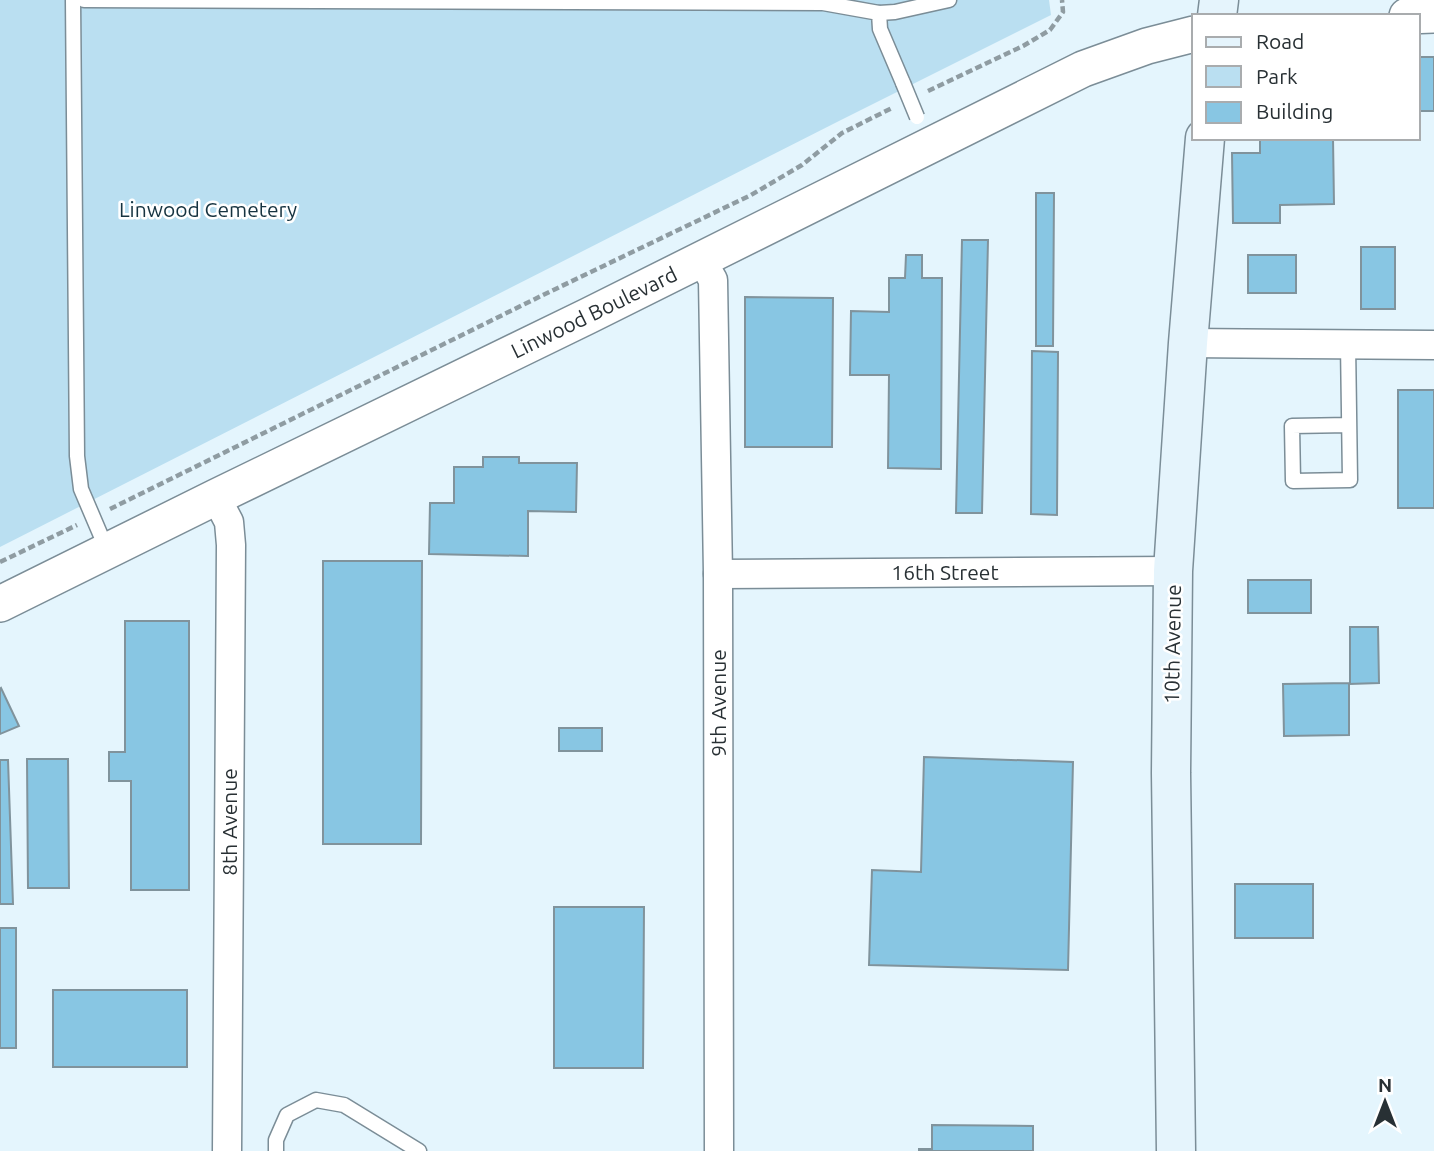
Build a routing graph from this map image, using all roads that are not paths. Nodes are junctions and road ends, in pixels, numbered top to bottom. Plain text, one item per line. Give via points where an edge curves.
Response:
1 (73, 0) edge
2 (84, 0) edge
3 (949, 0) edge
4 (561, 1) edge
5 (879, 13) junction
6 (1192, 35) edge
7 (923, 131) junction
8 (1205, 140) edge
9 (701, 259) junction
10 (1188, 343) junction
11 (1348, 344) junction
12 (1434, 345) edge
13 (1349, 425) junction
14 (216, 497) junction
15 (107, 551) junction
16 (1173, 571) junction
17 (718, 574) junction
18 (0, 604) edge
19 (227, 1151) edge
20 (276, 1151) edge
21 (419, 1151) edge
22 (719, 1151) edge
23 (1176, 1151) edge

1 - 15 lane via 77,456 80,489
2 - 4 lane
3 - 5 lane
4 - 5 lane via 823,3
5 - 7 lane, bridge via 880,29
6 - 7 street, Linwood Boulevard via 1147,46
7 - 9 street, Linwood Boulevard
8 - 10 main road, 10th Avenue
9 - 14 street, Linwood Boulevard
9 - 17 street, 9th Avenue via 713,280
10 - 11 street
10 - 16 main road, 10th Avenue
11 - 12 street
11 - 13 lane
13 - 13 lane via 1350,480 1293,481 1292,426
14 - 15 street, Linwood Boulevard
14 - 19 street, 8th Avenue via 229,522 231,545
15 - 18 street, Linwood Boulevard
16 - 17 street, 16th Street
16 - 23 main road, 10th Avenue
17 - 22 street, 9th Avenue
20 - 21 lane via 286,1115 316,1100 344,1105

